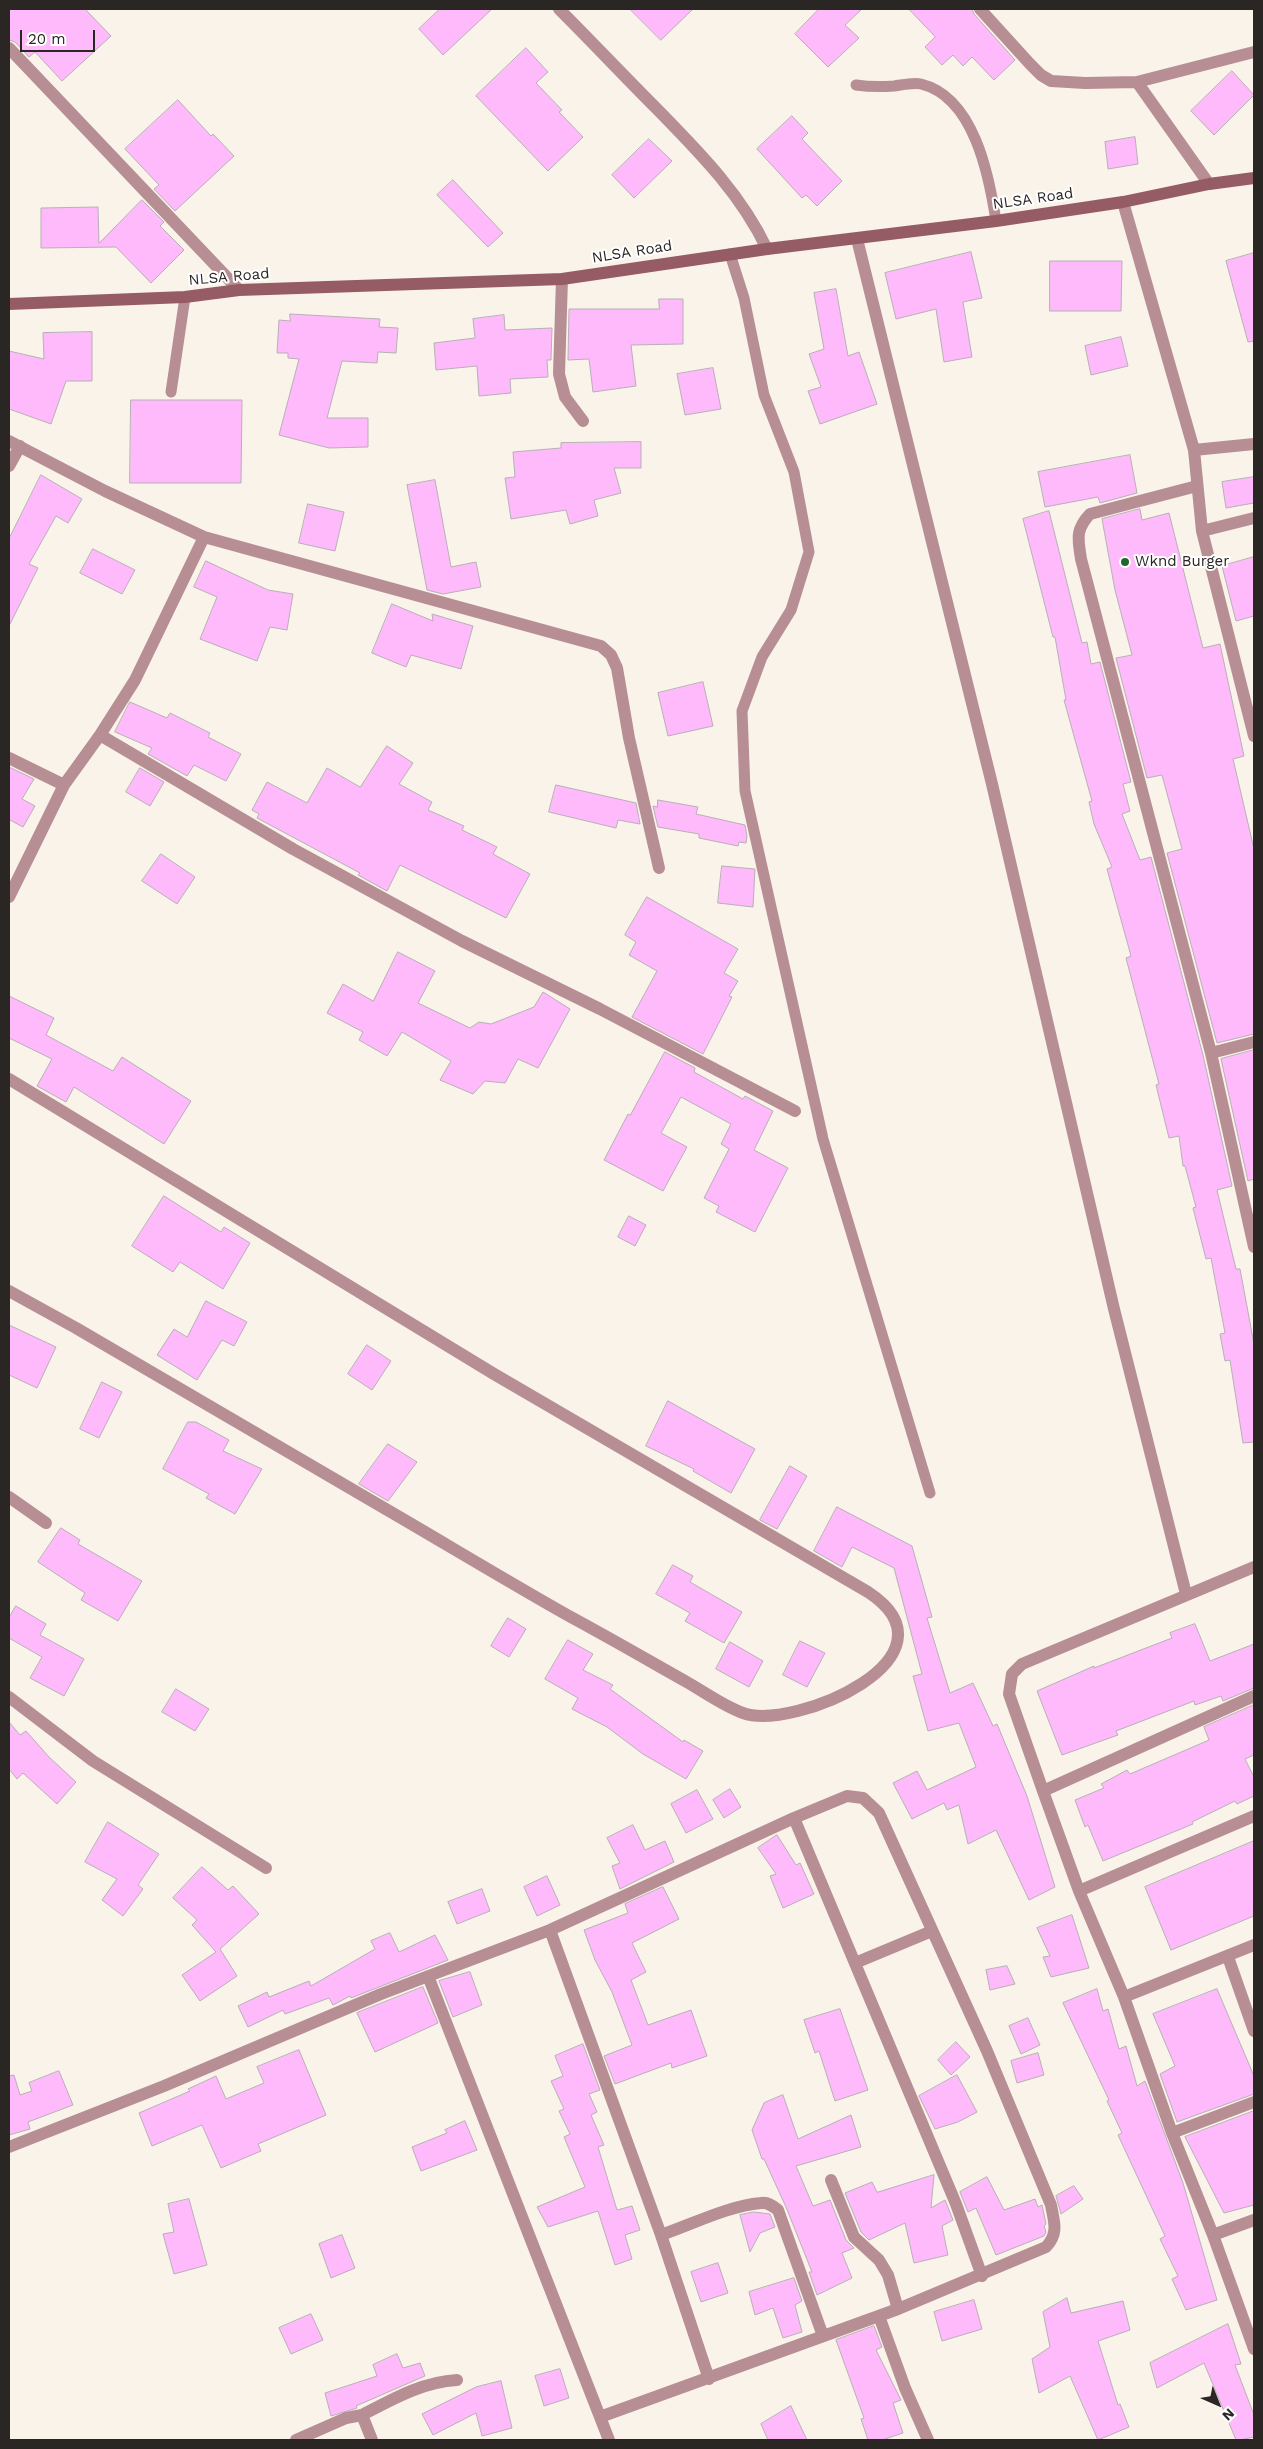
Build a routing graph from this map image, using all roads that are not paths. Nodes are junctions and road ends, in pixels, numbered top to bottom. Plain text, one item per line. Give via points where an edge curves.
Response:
1 (559, 9) edge
2 (980, 9) edge
3 (9, 48) edge
4 (1254, 52) edge
5 (1137, 82) junction
6 (856, 85) dead end
7 (1254, 178) edge
8 (1209, 184) junction
9 (1123, 202) junction
10 (996, 221) junction
11 (857, 239) junction
12 (767, 249) junction
13 (730, 254) junction
14 (562, 279) junction
15 (239, 290) junction
16 (185, 297) junction
17 (9, 304) edge
18 (171, 392) dead end
19 (582, 421) dead end
20 (14, 443) edge
21 (1254, 444) edge
22 (1194, 450) junction
23 (9, 466) edge
24 (1197, 486) junction
25 (1254, 518) edge
26 (1202, 531) junction
27 (204, 537) junction
28 (100, 734) junction
29 (1254, 736) edge
30 (9, 758) edge
31 (64, 785) junction
32 (659, 868) dead end
33 (9, 897) edge
34 (1254, 1042) edge
35 (1211, 1053) junction
36 (9, 1079) edge
37 (795, 1112) dead end
38 (1254, 1247) edge
39 (9, 1291) edge
40 (930, 1493) dead end
41 (9, 1497) edge
42 (46, 1523) dead end
43 (1254, 1567) edge
44 (1186, 1594) junction
45 (1254, 1696) edge
46 (9, 1698) edge
47 (1043, 1791) junction
48 (1254, 1816) edge
49 (794, 1818) junction
50 (266, 1868) dead end
51 (1079, 1891) junction
52 (550, 1930) junction
53 (932, 1931) junction
54 (1254, 1945) edge
55 (1228, 1957) junction
56 (854, 1963) junction
57 (428, 1976) junction
58 (1124, 1997) junction
59 (1254, 2031) edge
60 (1254, 2102) edge
61 (1172, 2133) junction
62 (9, 2146) edge
63 (831, 2180) dead end
64 (1254, 2220) edge
65 (661, 2235) junction
66 (1213, 2235) junction
67 (982, 2276) junction
68 (898, 2309) junction
69 (879, 2316) junction
70 (823, 2336) junction
71 (1253, 2341) edge
72 (709, 2378) junction
73 (457, 2380) dead end
74 (362, 2415) junction
75 (600, 2417) junction
76 (296, 2440) edge
77 (372, 2440) edge
78 (609, 2440) edge
79 (928, 2440) edge

1 - 12 street via 687,140 739,200
2 - 5 street via 1030,64 1051,81
3 - 15 street
4 - 5 street
5 - 8 street
6 - 10 lane via 919,84 936,90 952,102 968,123 990,181
7 - 8 main road, NLSA Road
8 - 9 main road, NLSA Road
9 - 10 main road, NLSA Road
9 - 22 street
10 - 11 main road, NLSA Road
11 - 12 main road, NLSA Road
11 - 44 street via 992,784 1114,1309
12 - 13 main road, NLSA Road
13 - 14 main road, NLSA Road
13 - 40 lane via 744,298 764,396 794,472 808,552 791,610 762,657 742,711 745,791 823,1139
14 - 15 main road, NLSA Road
14 - 19 street via 559,374 565,397
15 - 16 main road, NLSA Road
16 - 17 main road, NLSA Road
16 - 18 lane
20 - 23 street
20 - 27 street via 105,491
21 - 22 street
22 - 24 street
24 - 26 street
24 - 35 street via 1090,514 1080,524 1078,536 1081,560
25 - 26 street
26 - 29 street
27 - 28 street via 134,680
27 - 32 street via 601,646 612,655 617,668 629,738
28 - 31 street
28 - 37 street via 293,850
30 - 31 street
31 - 33 street
34 - 35 street
35 - 38 street
36 - 39 street via 494,1374 882,1601 897,1623 896,1651 876,1675 817,1704 784,1713 744,1713 543,1601
41 - 42 street
43 - 44 street
44 - 47 street via 1022,1664 1012,1674 1008,1694
45 - 47 street
46 - 50 street via 93,1761
47 - 51 street
48 - 51 street
49 - 52 street
49 - 53 street via 847,1796 863,1798 879,1813
49 - 56 street
51 - 58 street
52 - 57 street
52 - 65 street
53 - 56 street
53 - 67 street via 987,2051 1051,2205 1056,2230 1046,2248
54 - 55 street
55 - 58 street
55 - 59 street
56 - 67 street via 956,2204
57 - 62 street via 164,2086
57 - 75 street
58 - 61 street
60 - 61 street
61 - 66 street
63 - 68 street via 854,2237 879,2260 888,2275
64 - 66 street
65 - 70 street via 728,2211 771,2204 778,2210
65 - 72 street
66 - 71 street
67 - 68 street
68 - 69 street
69 - 70 street
69 - 79 street
70 - 72 street
72 - 75 street
73 - 74 street via 439,2381 402,2394
74 - 76 street via 346,2418
74 - 77 street
75 - 78 street

